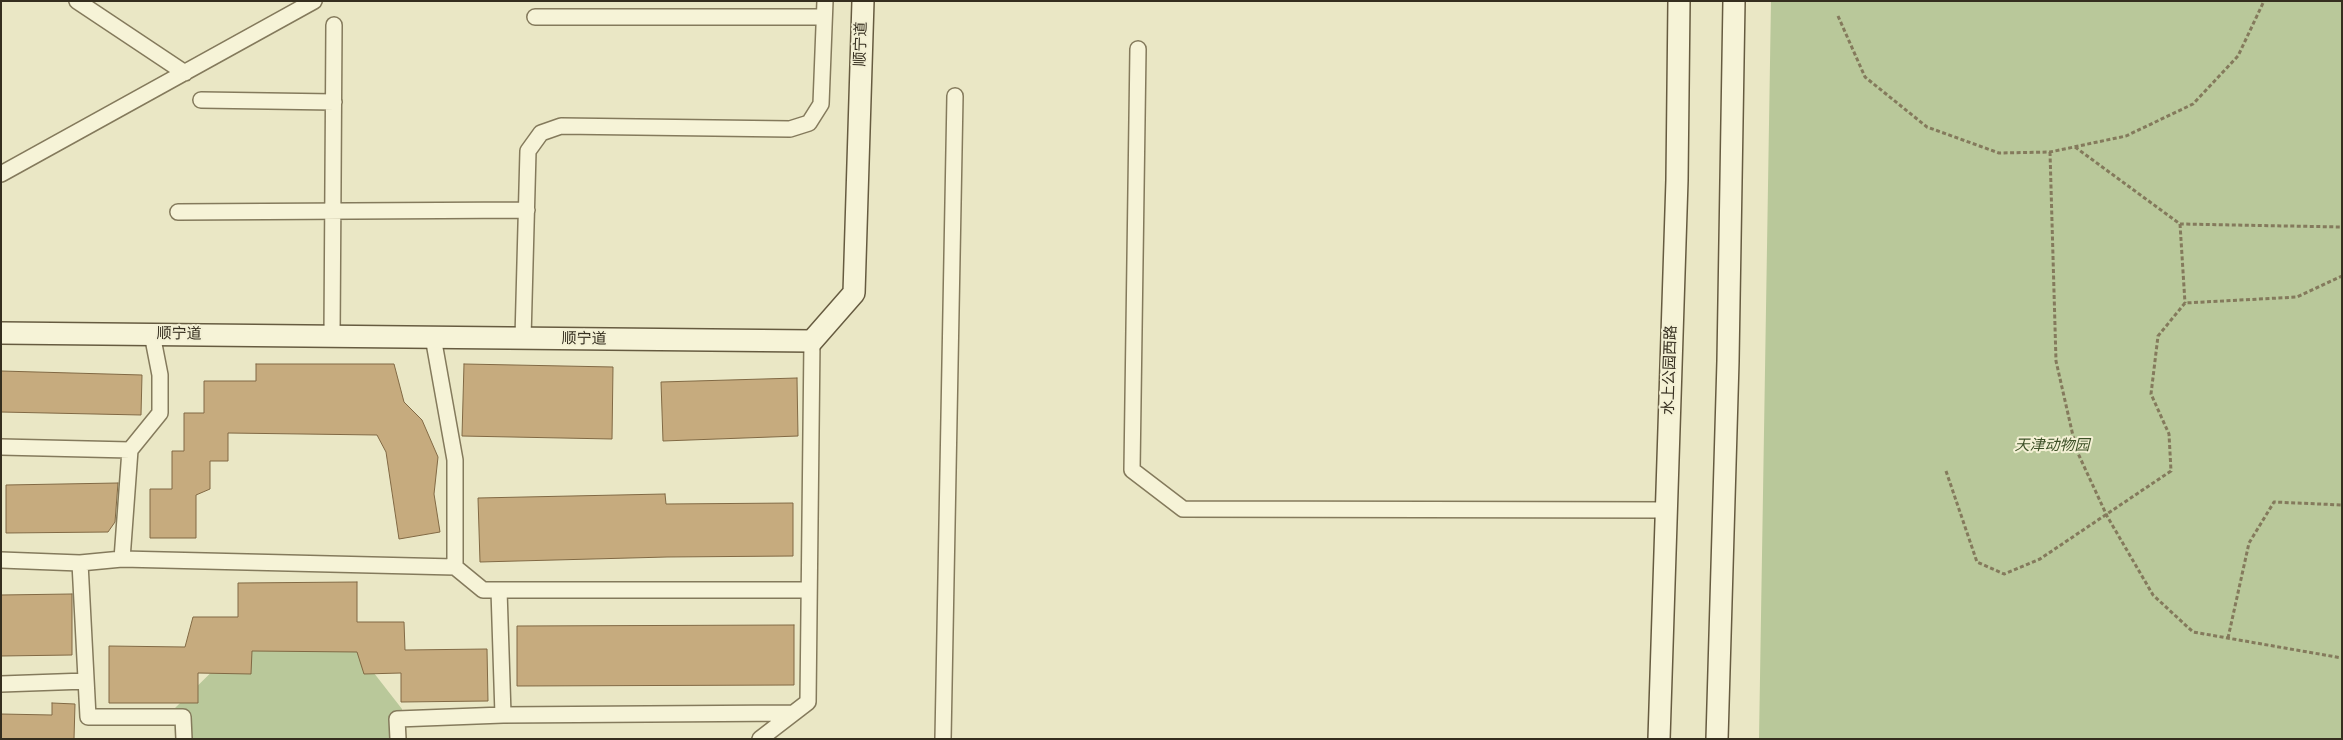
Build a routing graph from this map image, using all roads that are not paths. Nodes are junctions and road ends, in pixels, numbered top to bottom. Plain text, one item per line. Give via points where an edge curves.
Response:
1 (77, 1) edge
2 (314, 1) edge
3 (825, 1) edge
4 (863, 1) edge
5 (1679, 1) edge
6 (1734, 1) edge
7 (535, 17) dead end
8 (824, 17) junction
9 (334, 24) dead end
10 (1138, 49) dead end
11 (185, 73) junction
12 (955, 96) dead end
13 (201, 100) dead end
14 (334, 102) junction
15 (1, 174) edge
16 (527, 210) junction
17 (333, 211) junction
18 (178, 212) dead end
19 (1, 333) edge
20 (152, 334) junction
21 (332, 336) junction
22 (433, 337) junction
23 (523, 338) junction
24 (812, 341) junction
25 (1, 447) edge
26 (130, 450) junction
27 (1666, 510) junction
28 (122, 559) junction
29 (1, 560) edge
30 (80, 563) junction
31 (455, 567) junction
32 (499, 590) junction
33 (809, 590) junction
34 (86, 681) junction
35 (1, 684) edge
36 (793, 713) junction
37 (503, 715) junction
38 (184, 739) edge
39 (398, 739) edge
40 (760, 739) edge
41 (943, 739) edge
42 (1659, 739) edge
43 (1717, 739) edge

1 - 11 street
2 - 11 street
3 - 8 street
4 - 24 main road, 顺宁道 via 854,293
5 - 27 main road, 水上公园西路
6 - 43 main road
7 - 8 street
8 - 16 street via 820,104 809,123 790,129 561,126 541,133 528,151
9 - 14 street
10 - 27 street via 1132,470 1183,508
11 - 15 street
12 - 41 street
13 - 14 street
14 - 17 street
16 - 17 street
16 - 23 street
17 - 18 street
17 - 21 street
19 - 20 main road, 顺宁道
20 - 21 main road, 顺宁道
20 - 26 street via 160,375 160,413
21 - 22 main road, 顺宁道
22 - 23 main road, 顺宁道
22 - 31 street via 455,460
23 - 24 main road, 顺宁道
24 - 33 street
25 - 26 street
26 - 28 street
27 - 42 main road, 水上公园西路
28 - 30 street
28 - 31 street
29 - 30 street
30 - 34 street
31 - 32 street via 483,590
32 - 33 street
32 - 37 street
33 - 36 street via 808,702
34 - 35 street
34 - 38 street via 88,717 183,717
36 - 37 street
36 - 40 street
37 - 39 street via 398,719

